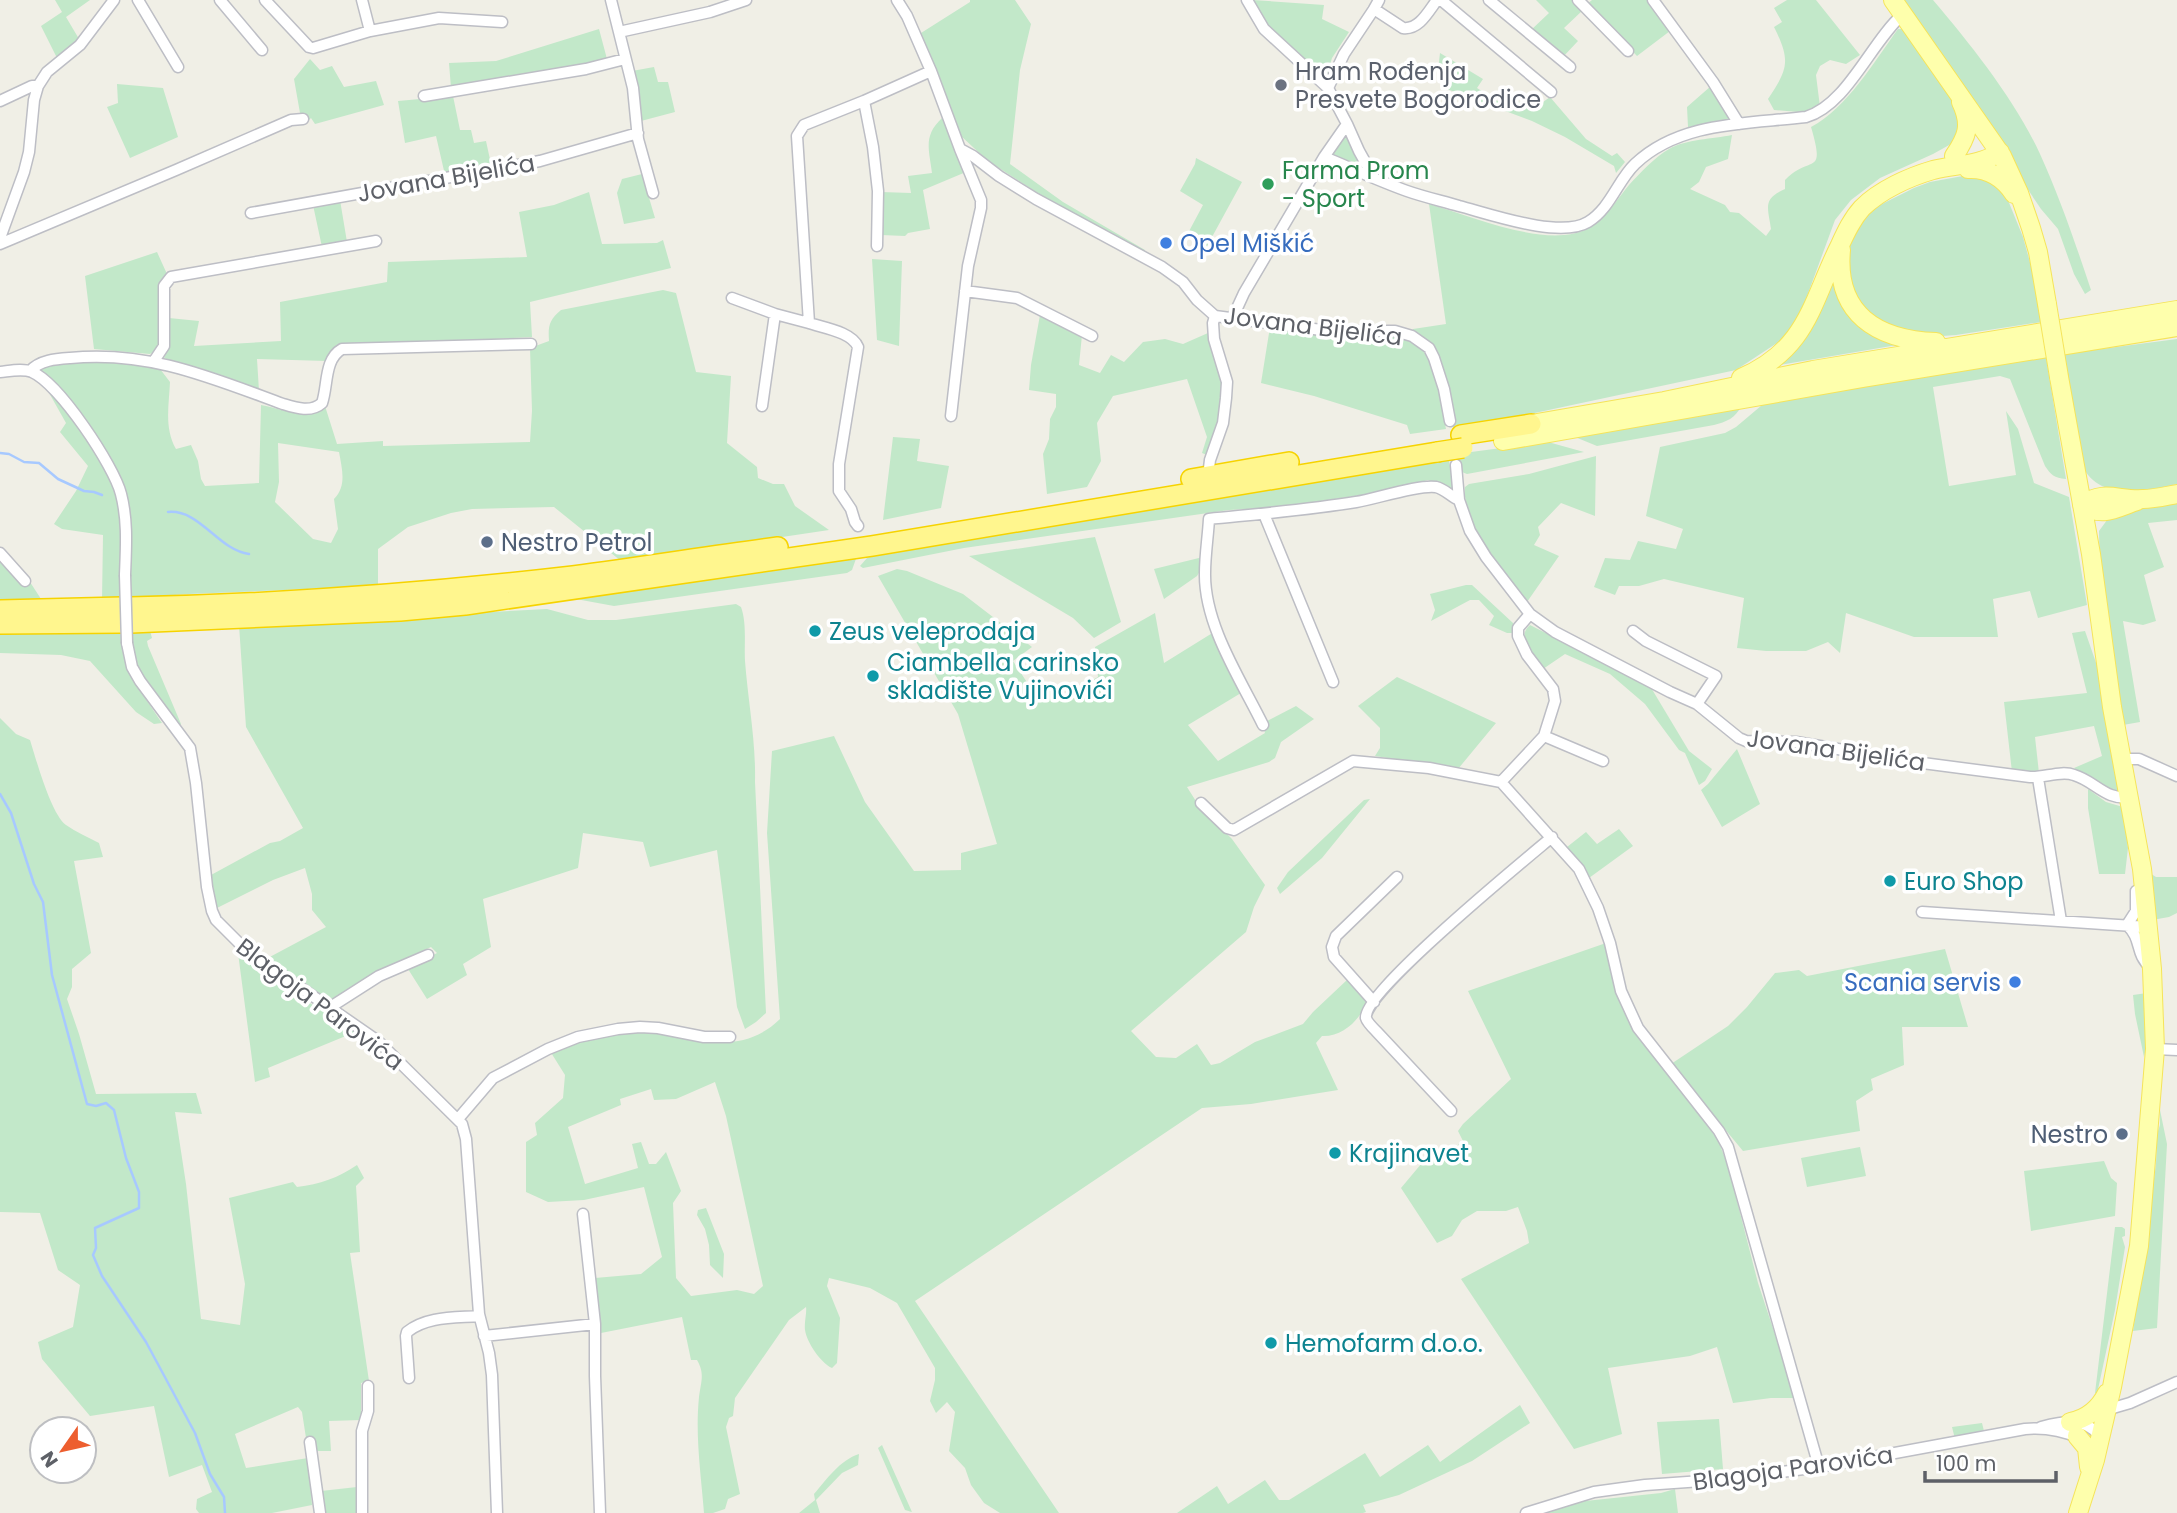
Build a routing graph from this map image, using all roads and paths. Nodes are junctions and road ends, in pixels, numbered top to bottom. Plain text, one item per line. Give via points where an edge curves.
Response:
1 (114, 0) edge
2 (138, 0) edge
3 (220, 0) edge
4 (265, 0) edge
5 (362, 0) edge
6 (611, 0) edge
7 (746, 0) edge
8 (897, 0) edge
9 (1247, 0) edge
10 (1439, 0) edge
11 (1489, 0) edge
12 (1578, 0) edge
13 (1653, 0) edge
14 (1377, 5) edge
15 (1898, 7) edge
16 (502, 22) dead end
17 (370, 31) junction
18 (619, 32) junction
19 (262, 50) dead end
20 (1628, 51) dead end
21 (625, 59) junction
22 (1570, 67) dead end
23 (178, 68) dead end
24 (1943, 69) junction
25 (931, 71) junction
26 (38, 86) junction
27 (1328, 88) junction
28 (1551, 92) dead end
29 (424, 96) dead end
30 (0, 101) edge
31 (864, 102) junction
32 (303, 119) dead end
33 (1348, 124) junction
34 (1740, 124) junction
35 (638, 133) junction
36 (960, 149) junction
37 (1999, 149) junction
38 (1324, 157) junction
39 (1942, 165) junction
40 (1374, 178) junction
41 (653, 193) dead end
42 (251, 213) dead end
43 (2027, 215) junction
44 (1842, 240) junction
45 (0, 241) edge
46 (376, 241) dead end
47 (877, 246) dead end
48 (965, 291) junction
49 (732, 298) dead end
50 (2177, 310) edge
51 (775, 314) junction
52 (1215, 316) junction
53 (1233, 317) junction
54 (809, 323) junction
55 (2177, 327) edge
56 (2177, 335) edge
57 (1091, 336) dead end
58 (2016, 336) junction
59 (2077, 343) junction
60 (531, 344) dead end
61 (154, 361) junction
62 (30, 370) junction
63 (0, 372) edge
64 (1664, 401) junction
65 (762, 406) dead end
66 (950, 416) dead end
67 (1531, 424) joint
68 (1503, 441) joint
69 (1458, 442) junction
70 (1436, 446) junction
71 (2075, 466) junction
72 (1208, 476) junction
73 (2177, 494) edge
74 (1459, 500) junction
75 (2111, 503) junction
76 (2082, 505) junction
77 (1264, 514) junction
78 (858, 526) dead end
79 (0, 554) edge
80 (2091, 554) junction
81 (25, 581) dead end
82 (0, 610) edge
83 (1530, 614) junction
84 (126, 615) junction
85 (0, 625) edge
86 (1633, 631) dead end
87 (1333, 682) dead end
88 (1698, 704) junction
89 (1264, 725) dead end
90 (1544, 736) junction
91 (2122, 759) junction
92 (1603, 761) dead end
93 (2177, 776) edge
94 (2038, 778) junction
95 (1500, 782) junction
96 (2130, 797) junction
97 (1201, 803) dead end
98 (1552, 837) junction
99 (2142, 869) junction
100 (1398, 877) dead end
101 (1922, 912) dead end
102 (2061, 921) junction
103 (2127, 925) junction
104 (2148, 926) junction
105 (428, 955) dead end
106 (2152, 969) junction
107 (1374, 1002) junction
108 (329, 1008) junction
109 (730, 1037) dead end
110 (2155, 1049) junction
111 (2177, 1050) edge
112 (1451, 1111) dead end
113 (458, 1119) junction
114 (583, 1214) dead end
115 (479, 1316) junction
116 (595, 1324) junction
117 (484, 1336) junction
118 (2114, 1374) junction
119 (409, 1378) dead end
120 (2177, 1382) edge
121 (368, 1386) dead end
122 (2106, 1410) junction
123 (2040, 1427) junction
124 (2073, 1429) junction
125 (2100, 1439) junction
126 (310, 1442) dead end
127 (1819, 1467) junction
128 (2086, 1485) junction
129 (320, 1513) edge
130 (362, 1513) edge
131 (497, 1513) edge
132 (600, 1513) edge
133 (1526, 1513) edge
134 (2078, 1513) edge

1 - 26 street via 80,46
2 - 23 street
3 - 19 street
4 - 17 street via 311,48
5 - 17 street
6 - 18 street
7 - 18 street
8 - 25 street
9 - 27 street via 1264,29
10 - 14 street via 1412,29 1403,28
10 - 28 street
11 - 22 street
12 - 20 street
13 - 34 street
14 - 27 street via 1344,54
15 - 24 main road
15 - 34 street via 1887,29 1827,107 1806,117
16 - 17 street via 439,18
18 - 21 street
21 - 29 street
21 - 35 street
24 - 37 main road
24 - 39 main road via 1964,109 1968,128 1965,140
25 - 31 street
25 - 36 street
26 - 30 street
26 - 45 street via 29,152
27 - 33 street
31 - 47 street via 878,191
31 - 54 street via 804,125 797,133
32 - 45 street via 290,120
33 - 38 street
33 - 40 street
34 - 40 street via 1660,145 1627,172 1598,213 1576,226 1523,223
35 - 41 street
35 - 42 street, Jovana Bijelića via 540,161
36 - 48 street via 981,200
36 - 52 street, Jovana Bijelića via 1036,199 1162,267
37 - 39 main road via 1978,148
37 - 43 main road
38 - 40 street
38 - 53 street
39 - 43 main road via 1949,172 1983,169 1998,176
39 - 44 main road via 1878,195 1863,207
43 - 71 main road, bridge via 2038,252
44 - 58 main road via 1840,271 1845,295 1876,328 1913,341
44 - 64 main road via 1810,315 1787,348 1741,379
46 - 61 street via 171,277 164,286 164,346
48 - 57 street via 1017,298
48 - 66 street
49 - 51 street
50 - 58 main road
51 - 54 street
51 - 65 street
52 - 53 street, Jovana Bijelića
52 - 72 street via 1214,339 1227,382 1223,423
53 - 69 street, Jovana Bijelića via 1329,331 1395,331 1412,336 1429,348
54 - 78 street via 849,337 858,347 839,464 839,491
55 - 59 main road
56 - 59 main road via 2091,347
58 - 64 main road
59 - 68 main road
60 - 61 street via 342,349 334,355 322,403 314,409 296,408
61 - 62 street via 86,356 42,362
62 - 63 street
62 - 108 street, Blagoja Parovića, bridge via 65,402 121,491 132,667 190,748 214,915 246,950
64 - 67 main road
67 - 69 highway
68 - 69 highway
69 - 70 highway, bridge
69 - 74 street, Jovana Bijelića
70 - 72 highway
70 - 84 highway via 872,546 477,604 400,611
71 - 75 main road via 2088,486
71 - 76 main road
72 - 84 highway via 858,536 572,576
73 - 75 main road
74 - 77 street via 1440,488 1419,487 1348,503
74 - 83 street, Jovana Bijelića via 1477,544
75 - 76 main road via 2097,513
75 - 80 main road via 2097,527
76 - 80 main road
77 - 87 street
77 - 89 street via 1209,519 1205,575 1215,624
79 - 81 street
80 - 91 main road
82 - 84 highway
83 - 88 street, Jovana Bijelića via 1555,632
83 - 90 street via 1518,628 1518,636 1555,701
84 - 85 highway
86 - 88 street via 1716,676
88 - 94 street, Jovana Bijelića via 1746,741 1796,743
90 - 92 street
90 - 95 street
91 - 93 street via 2139,759
91 - 96 main road
94 - 96 street, Jovana Bijelića via 2069,773 2113,797
94 - 102 street
95 - 97 street via 1429,768 1353,761 1234,830
95 - 98 street
96 - 99 main road
98 - 107 street via 1421,951
98 - 127 street via 1578,869 1598,908 1621,991 1638,1028 1728,1147
99 - 103 street via 2135,884 2136,911
99 - 104 main road
100 - 107 street via 1336,936 1332,947 1334,957
101 - 102 street
102 - 103 street
103 - 104 street
103 - 106 street via 2137,936 2141,958
104 - 106 main road
105 - 108 street via 379,976
106 - 110 main road
107 - 112 street via 1367,1020
108 - 113 street, Blagoja Parovića via 378,1041
109 - 113 street via 640,1027 578,1037 493,1079
110 - 111 street
110 - 118 main road via 2139,1247
113 - 115 street via 466,1139
114 - 116 street
115 - 117 street
115 - 119 street via 437,1319 407,1332
116 - 117 street
116 - 132 street
117 - 131 street via 494,1396
118 - 122 main road
118 - 124 main road via 2104,1399
120 - 122 street
121 - 130 street via 362,1431
122 - 125 main road
123 - 124 street
123 - 124 street, Blagoja Parovića
123 - 127 street, Blagoja Parovića
124 - 125 street, Blagoja Parovića via 2092,1442
124 - 125 street via 2091,1427
124 - 128 main road via 2089,1455
125 - 128 main road
126 - 129 street
127 - 133 street, Blagoja Parovića via 1602,1490
128 - 134 main road

